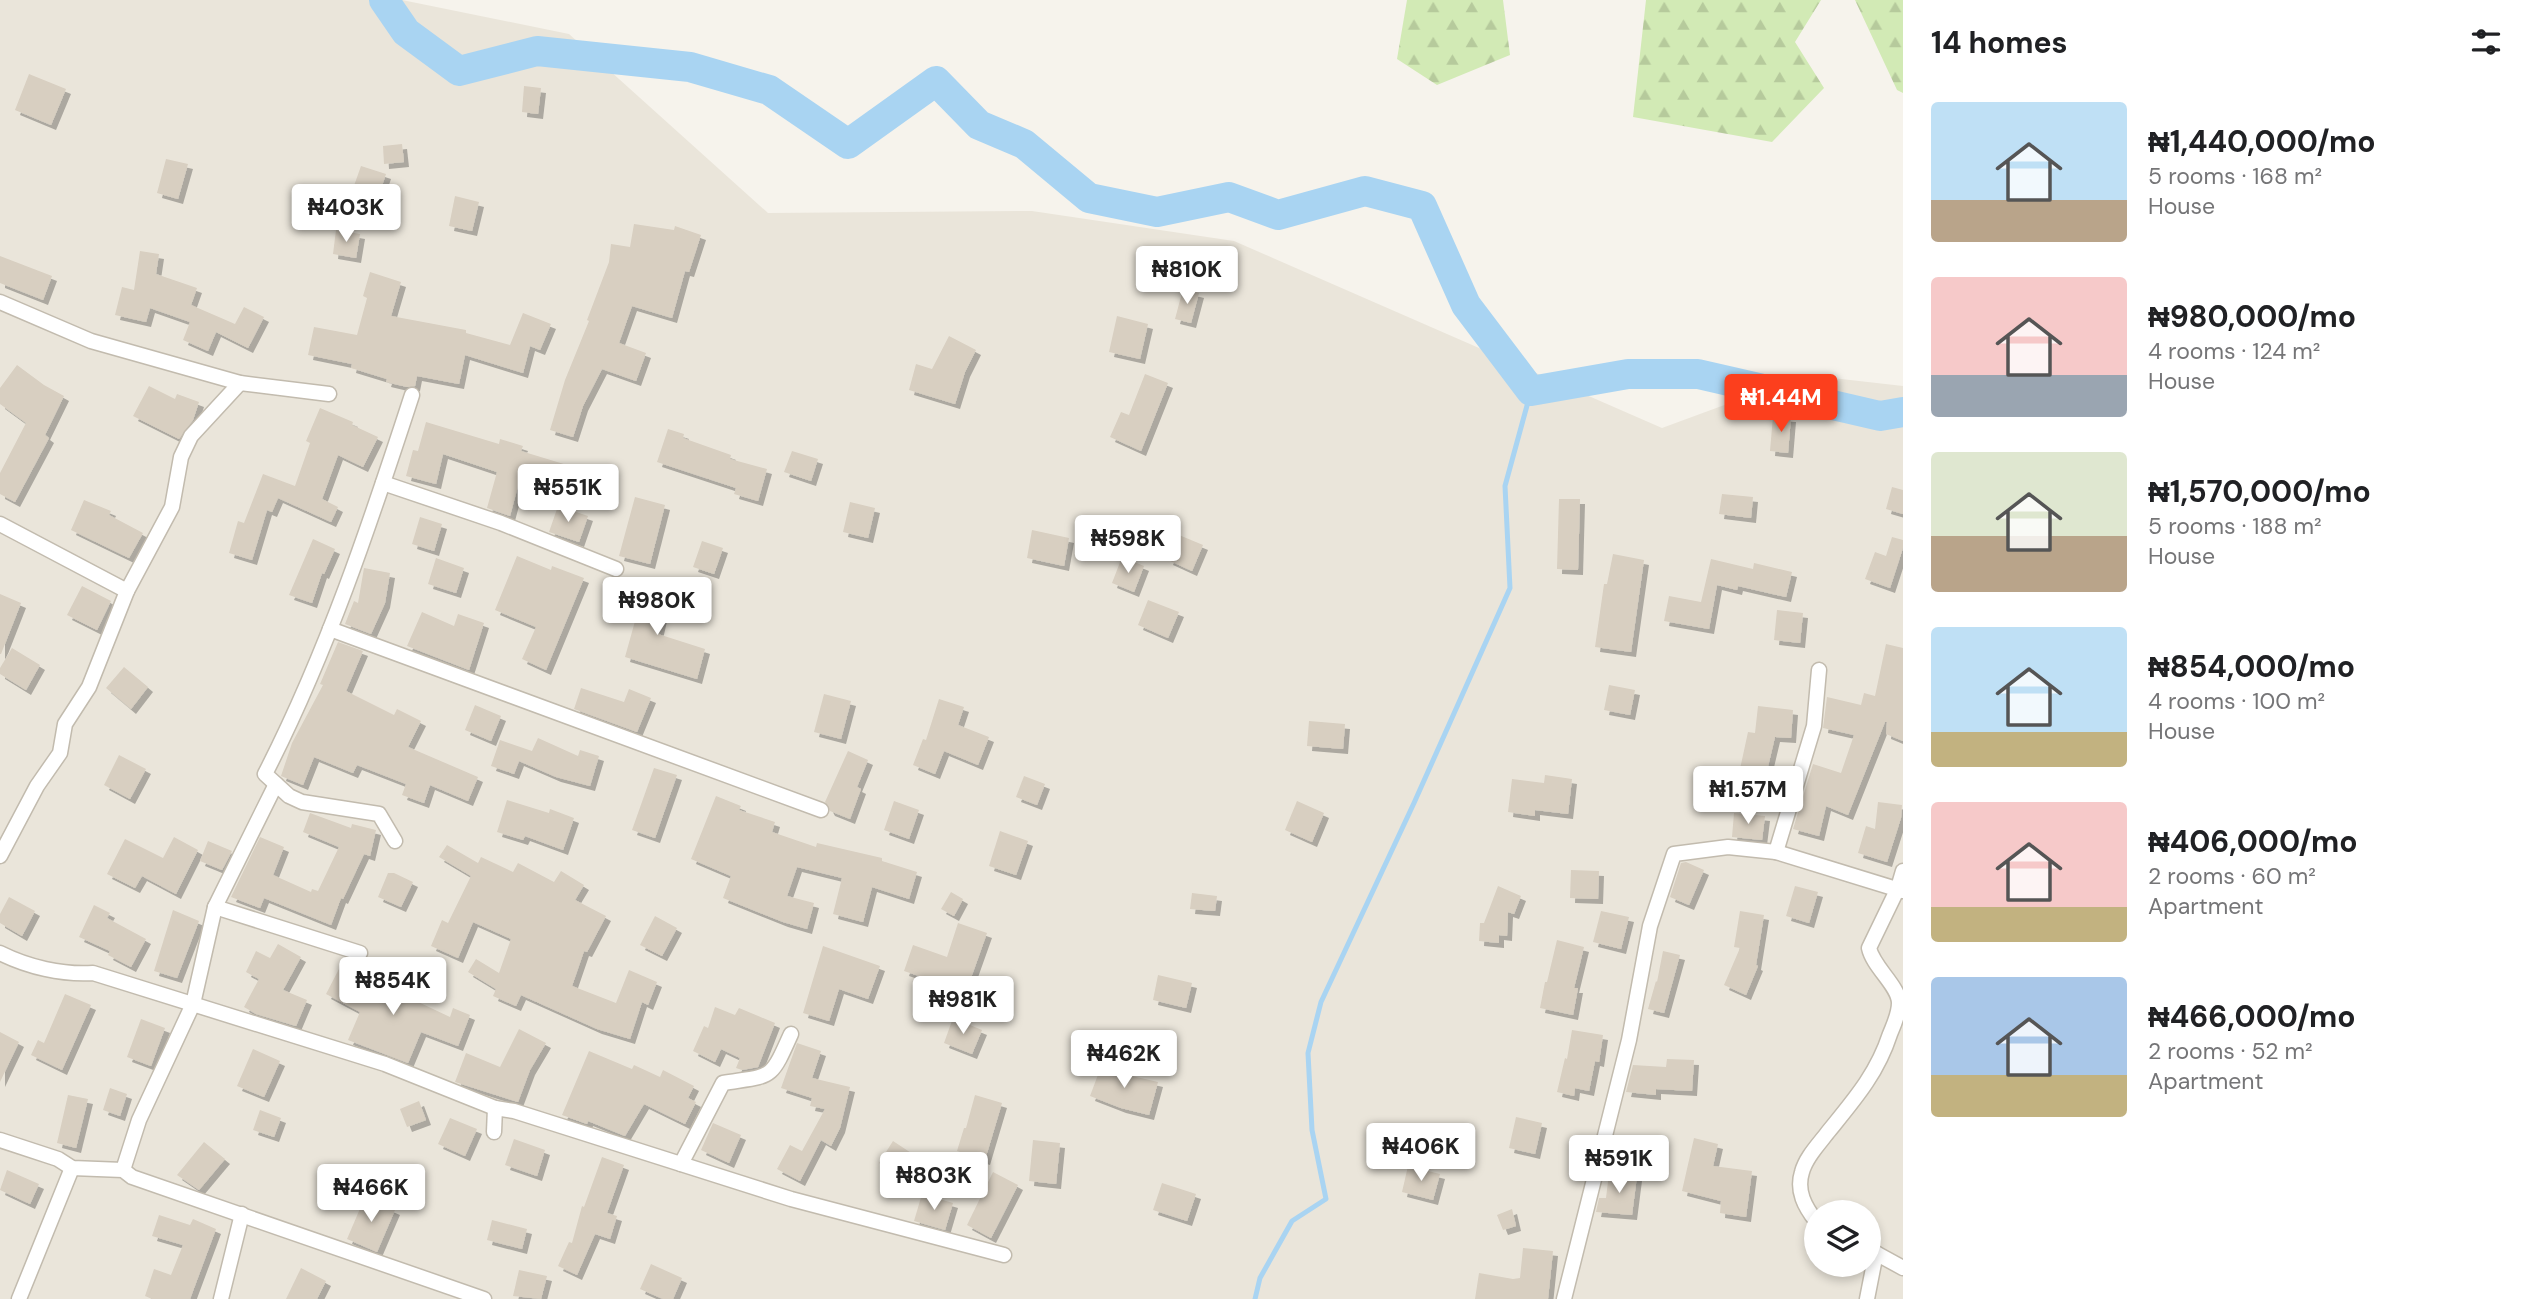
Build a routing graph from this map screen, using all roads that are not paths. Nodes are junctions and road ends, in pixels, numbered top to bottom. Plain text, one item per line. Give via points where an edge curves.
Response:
1 (0, 302) edge
2 (240, 383) junction
3 (329, 394) dead end
4 (412, 395) dead end
5 (383, 484) junction
6 (0, 523) edge
7 (616, 569) dead end
8 (127, 591) junction
9 (330, 629) junction
10 (1819, 670) dead end
11 (276, 784) junction
12 (821, 810) dead end
13 (395, 841) dead end
14 (1776, 852) junction
15 (0, 856) edge
16 (1903, 871) edge
17 (1900, 890) edge
18 (215, 907) junction
19 (0, 953) edge
20 (360, 953) dead end
21 (193, 1004) junction
22 (792, 1034) dead end
23 (495, 1108) junction
24 (494, 1132) dead end
25 (0, 1140) edge
26 (681, 1164) junction
27 (72, 1168) junction
28 (123, 1170) junction
29 (1804, 1203) edge
30 (242, 1214) junction
31 (1004, 1255) dead end
32 (1881, 1256) edge
33 (1903, 1268) edge
34 (1869, 1277) edge
35 (19, 1299) edge
36 (220, 1299) edge
37 (484, 1299) edge
38 (1564, 1299) edge
39 (1867, 1299) edge

1 - 2 street via 91,341
2 - 3 street
2 - 8 street via 191,436 181,457 172,507
4 - 5 street
5 - 7 street via 501,523
5 - 9 street
6 - 8 street
8 - 15 street via 89,687 65,724 60,753
9 - 11 street via 265,774
9 - 12 street
10 - 14 street via 1814,726
11 - 13 street via 302,802 379,814
11 - 18 street
14 - 17 street
14 - 38 street via 1727,847 1674,854 1650,926 1629,1040
16 - 17 street
17 - 29 street via 1869,948 1899,999 1898,1013 1882,1059 1809,1156 1801,1173
18 - 20 street
18 - 21 street
19 - 21 street via 72,975 93,972
21 - 23 street via 385,1064
21 - 28 street via 139,1120
22 - 26 street via 768,1076 723,1083
23 - 24 street
23 - 26 street
25 - 27 street
26 - 31 street via 791,1199
27 - 28 street
27 - 35 street
28 - 30 street
30 - 36 street
30 - 37 street
32 - 33 street
34 - 39 street

